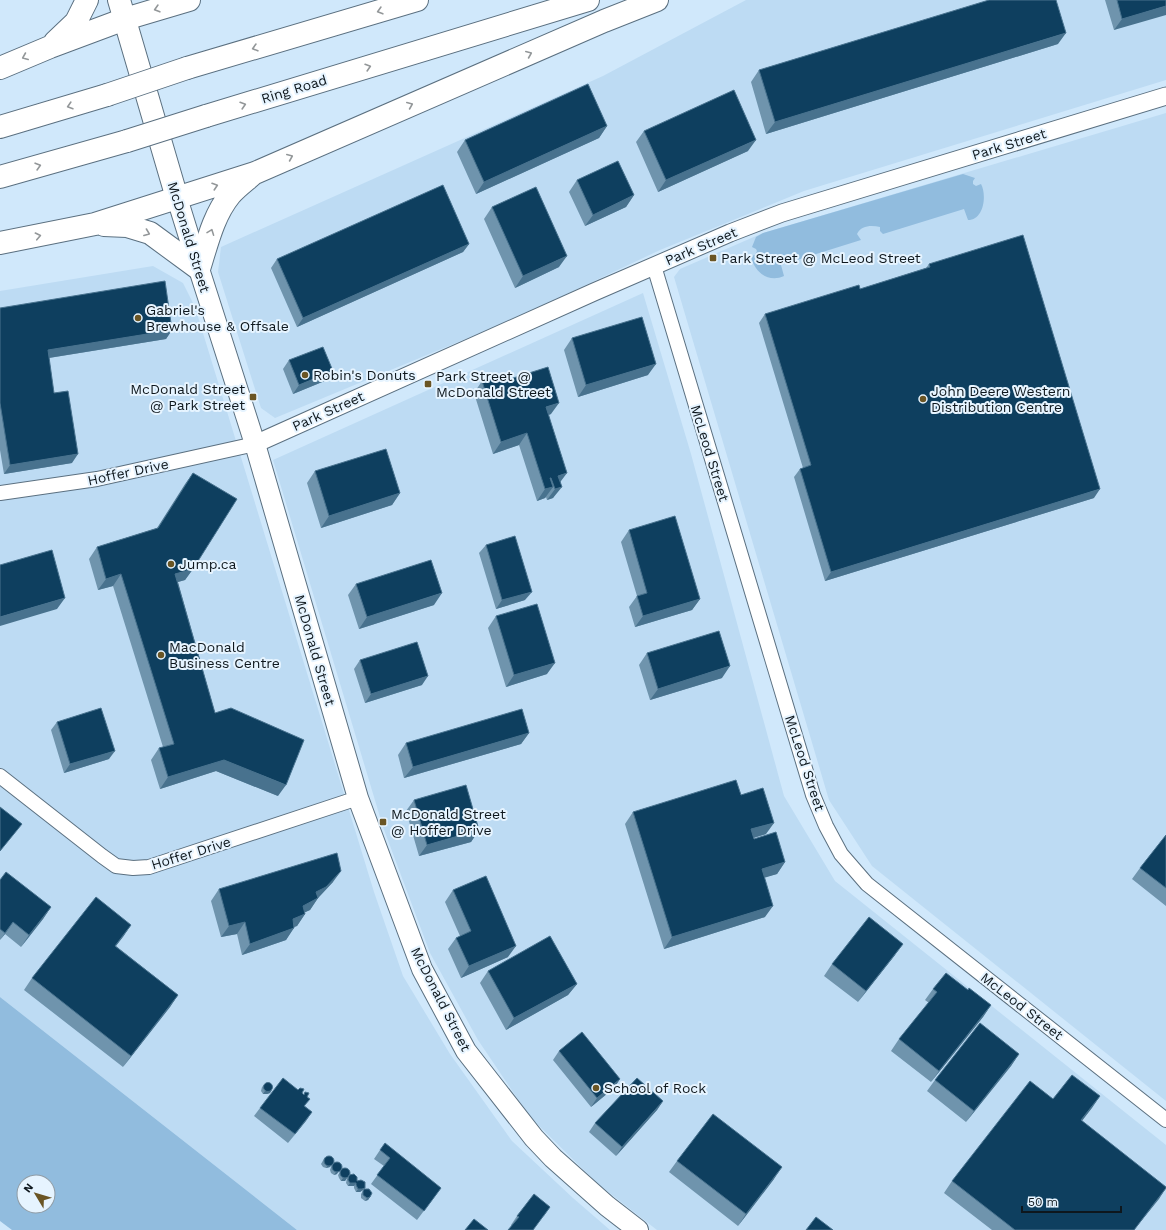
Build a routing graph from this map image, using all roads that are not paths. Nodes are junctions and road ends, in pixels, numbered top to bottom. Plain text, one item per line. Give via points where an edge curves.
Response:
1 (87, 0) edge
2 (189, 0) edge
3 (417, 0) edge
4 (588, 0) edge
5 (657, 0) edge
6 (122, 9) edge
7 (50, 47) junction
8 (0, 68) edge
9 (1166, 96) edge
10 (0, 127) edge
11 (255, 173) junction
12 (0, 177) edge
13 (177, 198) junction
14 (95, 224) junction
15 (0, 243) edge
16 (654, 266) junction
17 (199, 270) junction
18 (255, 444) junction
19 (0, 493) edge
20 (0, 776) edge
21 (358, 798) junction
22 (1166, 1120) edge
23 (638, 1230) edge

1 - 7 main road via 76,22
2 -> 6 main road
3 -> 10 main road, bridge
12 -> 4 main road, Ring Road, bridge via 127,141
11 -> 5 main road
6 - 7 main road
6 - 13 main road, McDonald Street
7 -> 8 main road
9 - 16 street, Park Street via 782,213
13 -> 11 main road
17 -> 11 main road via 219,213 230,195
13 - 14 main road
13 - 17 main road, McDonald Street
15 -> 14 main road
14 -> 17 main road via 127,226 150,233
16 - 18 street, Park Street
16 - 22 street, McLeod Street via 813,795 841,854 867,884
17 - 18 main road, McDonald Street
18 - 19 street, Hoffer Drive via 97,479
18 - 21 main road, McDonald Street
20 - 21 street, Hoffer Drive via 116,866 133,868 149,867
21 - 23 main road, McDonald Street via 422,969 466,1051 534,1138 553,1158

